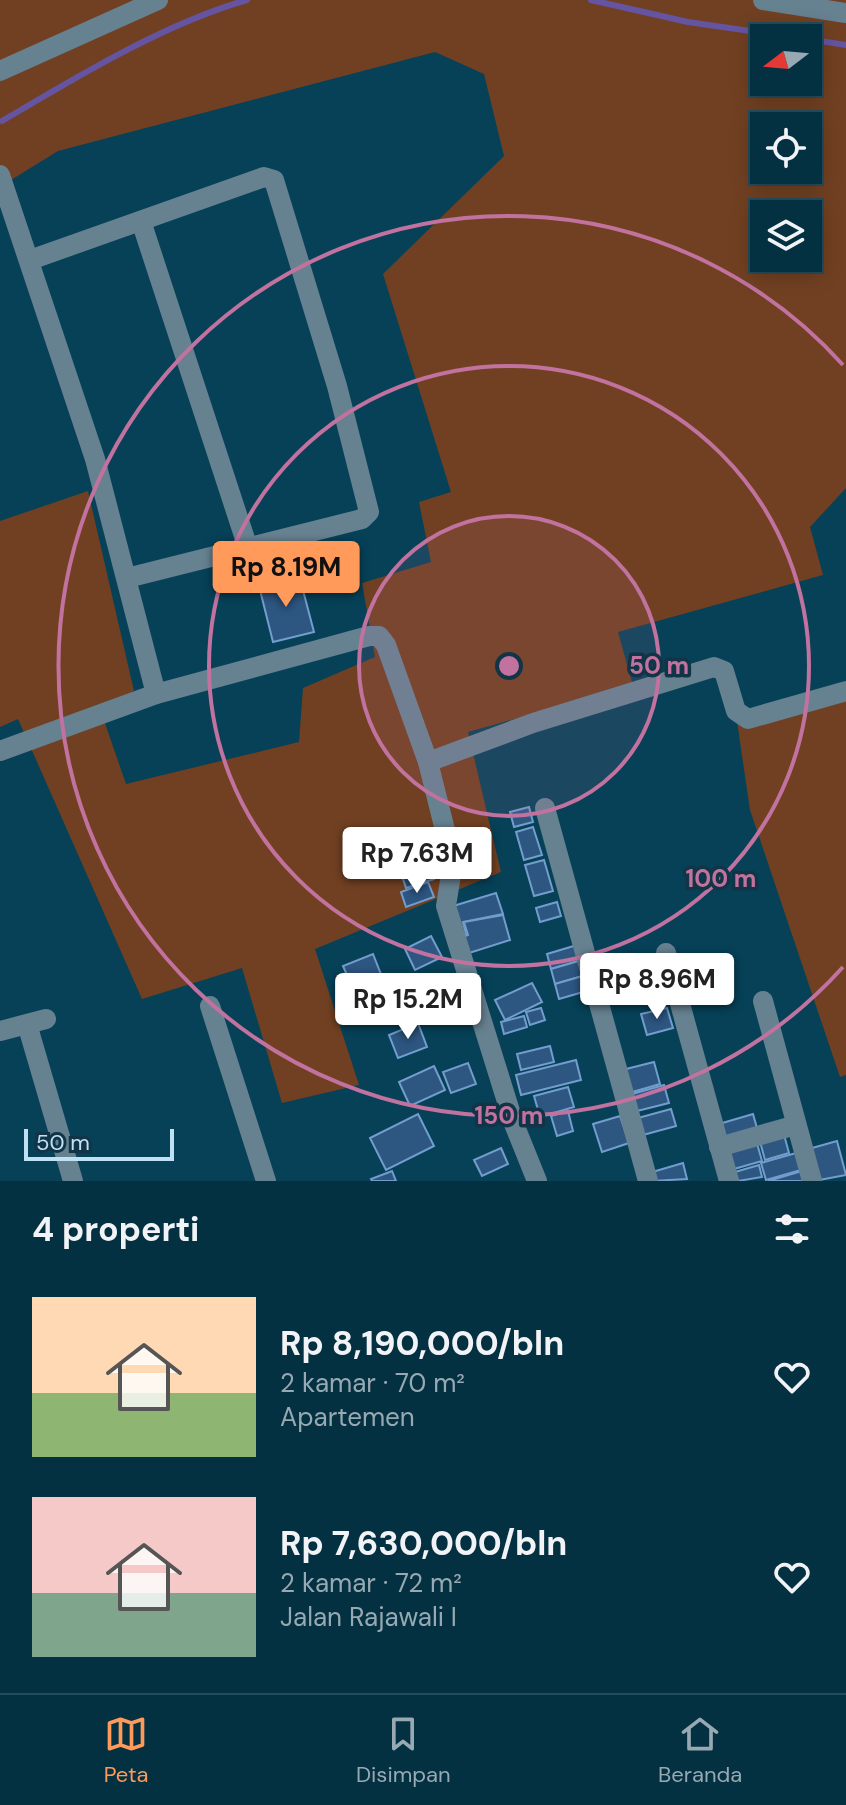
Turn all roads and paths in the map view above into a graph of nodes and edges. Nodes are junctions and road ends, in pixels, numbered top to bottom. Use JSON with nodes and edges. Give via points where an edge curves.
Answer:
{"nodes":[{"id":1,"x":158,"y":0,"type":"edge"},
{"id":2,"x":763,"y":0,"type":"edge"},
{"id":3,"x":846,"y":13,"type":"edge"},
{"id":4,"x":0,"y":71,"type":"edge"},
{"id":5,"x":0,"y":175,"type":"edge"},
{"id":6,"x":141,"y":221,"type":"junction"},
{"id":7,"x":30,"y":260,"type":"junction"},
{"id":8,"x":248,"y":548,"type":"junction"},
{"id":9,"x":127,"y":578,"type":"junction"},
{"id":10,"x":846,"y":691,"type":"edge"},
{"id":11,"x":156,"y":694,"type":"junction"},
{"id":12,"x":0,"y":751,"type":"edge"},
{"id":13,"x":428,"y":762,"type":"junction"},
{"id":14,"x":545,"y":808,"type":"dead end"},
{"id":15,"x":666,"y":953,"type":"dead end"},
{"id":16,"x":763,"y":1001,"type":"dead end"},
{"id":17,"x":210,"y":1006,"type":"dead end"},
{"id":18,"x":0,"y":1031,"type":"edge"},
{"id":19,"x":796,"y":1125,"type":"junction"},
{"id":20,"x":719,"y":1147,"type":"junction"},
{"id":21,"x":73,"y":1181,"type":"edge"},
{"id":22,"x":266,"y":1181,"type":"edge"},
{"id":23,"x":537,"y":1181,"type":"edge"},
{"id":24,"x":648,"y":1181,"type":"edge"},
{"id":25,"x":729,"y":1181,"type":"edge"},
{"id":26,"x":812,"y":1181,"type":"edge"}],
"edges":[{"from":1,"to":4,"type":"street"},
{"from":2,"to":3,"type":"street"},
{"from":5,"to":7,"type":"street"},
{"from":6,"to":7,"type":"street"},
{"from":6,"to":8,"type":"street"},
{"from":6,"to":8,"type":"street","via":[[264,177],[274,180],[369,512],[362,519]]},
{"from":7,"to":9,"type":"street","via":[[95,459]]},
{"from":8,"to":9,"type":"street"},
{"from":9,"to":11,"type":"street"},
{"from":10,"to":13,"type":"street","via":[[748,719],[736,711],[724,671],[714,667]]},
{"from":11,"to":12,"type":"street"},
{"from":11,"to":13,"type":"street","via":[[379,636]]},
{"from":13,"to":23,"type":"street","via":[[453,862],[446,906]]},
{"from":14,"to":24,"type":"street"},
{"from":15,"to":20,"type":"street"},
{"from":16,"to":19,"type":"street"},
{"from":17,"to":22,"type":"street"},
{"from":18,"to":21,"type":"street","via":[[36,1021]]},
{"from":19,"to":20,"type":"street"},
{"from":19,"to":26,"type":"street"},
{"from":20,"to":25,"type":"street"}]}
